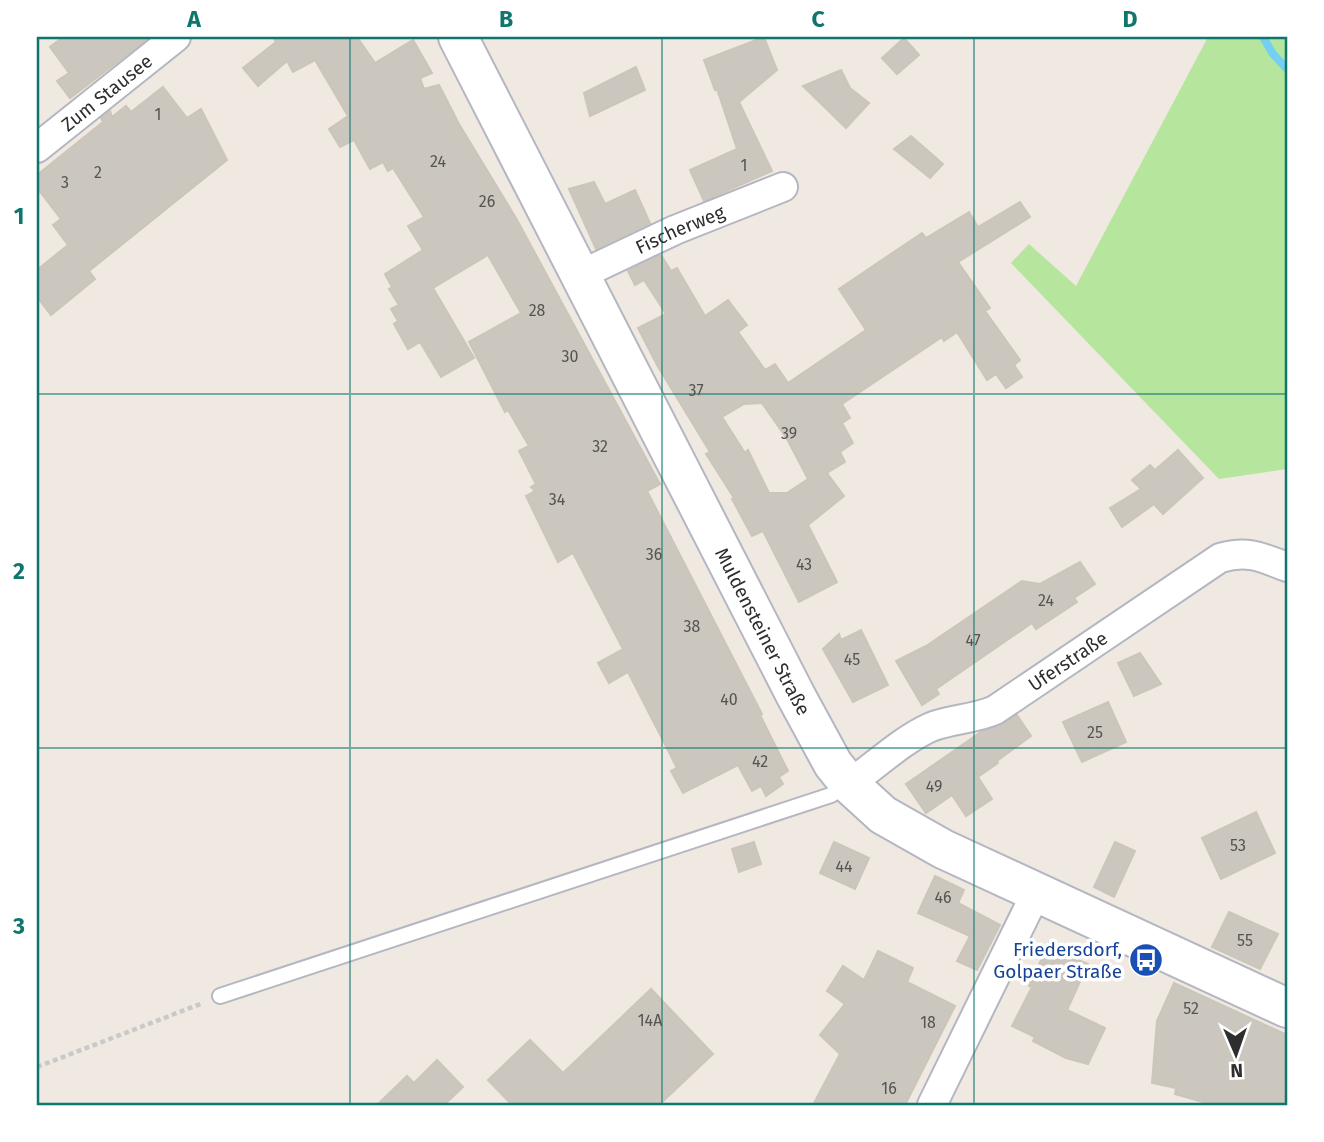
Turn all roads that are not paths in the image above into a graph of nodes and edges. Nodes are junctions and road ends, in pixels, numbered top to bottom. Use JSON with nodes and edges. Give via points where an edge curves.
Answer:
{"nodes":[{"id":1,"x":176,"y":37,"type":"edge"},
{"id":2,"x":458,"y":37,"type":"edge"},
{"id":3,"x":37,"y":148,"type":"edge"},
{"id":4,"x":783,"y":187,"type":"dead end"},
{"id":5,"x":580,"y":275,"type":"junction"},
{"id":6,"x":1287,"y":568,"type":"edge"},
{"id":7,"x":849,"y":784,"type":"junction"},
{"id":8,"x":1036,"y":893,"type":"junction"},
{"id":9,"x":220,"y":996,"type":"road end"},
{"id":10,"x":1287,"y":1008,"type":"edge"},
{"id":11,"x":932,"y":1105,"type":"edge"}],
"edges":[{"from":1,"to":3,"type":"street","name":"Zum Stausee"},
{"from":2,"to":5,"type":"main road","name":"Muldensteiner Straße"},
{"from":4,"to":5,"type":"street","name":"Fischerweg","via":[[675,230]]},
{"from":5,"to":7,"type":"main road","name":"Muldensteiner Straße","via":[[812,727]]},
{"from":6,"to":7,"type":"street","name":"Uferstraße","via":[[1252,553],[1220,558],[995,710],[932,727]]},
{"from":7,"to":8,"type":"main road","name":"Muldensteiner Straße","via":[[909,831]]},
{"from":7,"to":9,"type":"lane","via":[[831,795],[702,839]]},
{"from":8,"to":10,"type":"main road","name":"Muldensteiner Straße"},
{"from":8,"to":11,"type":"street"}]}
